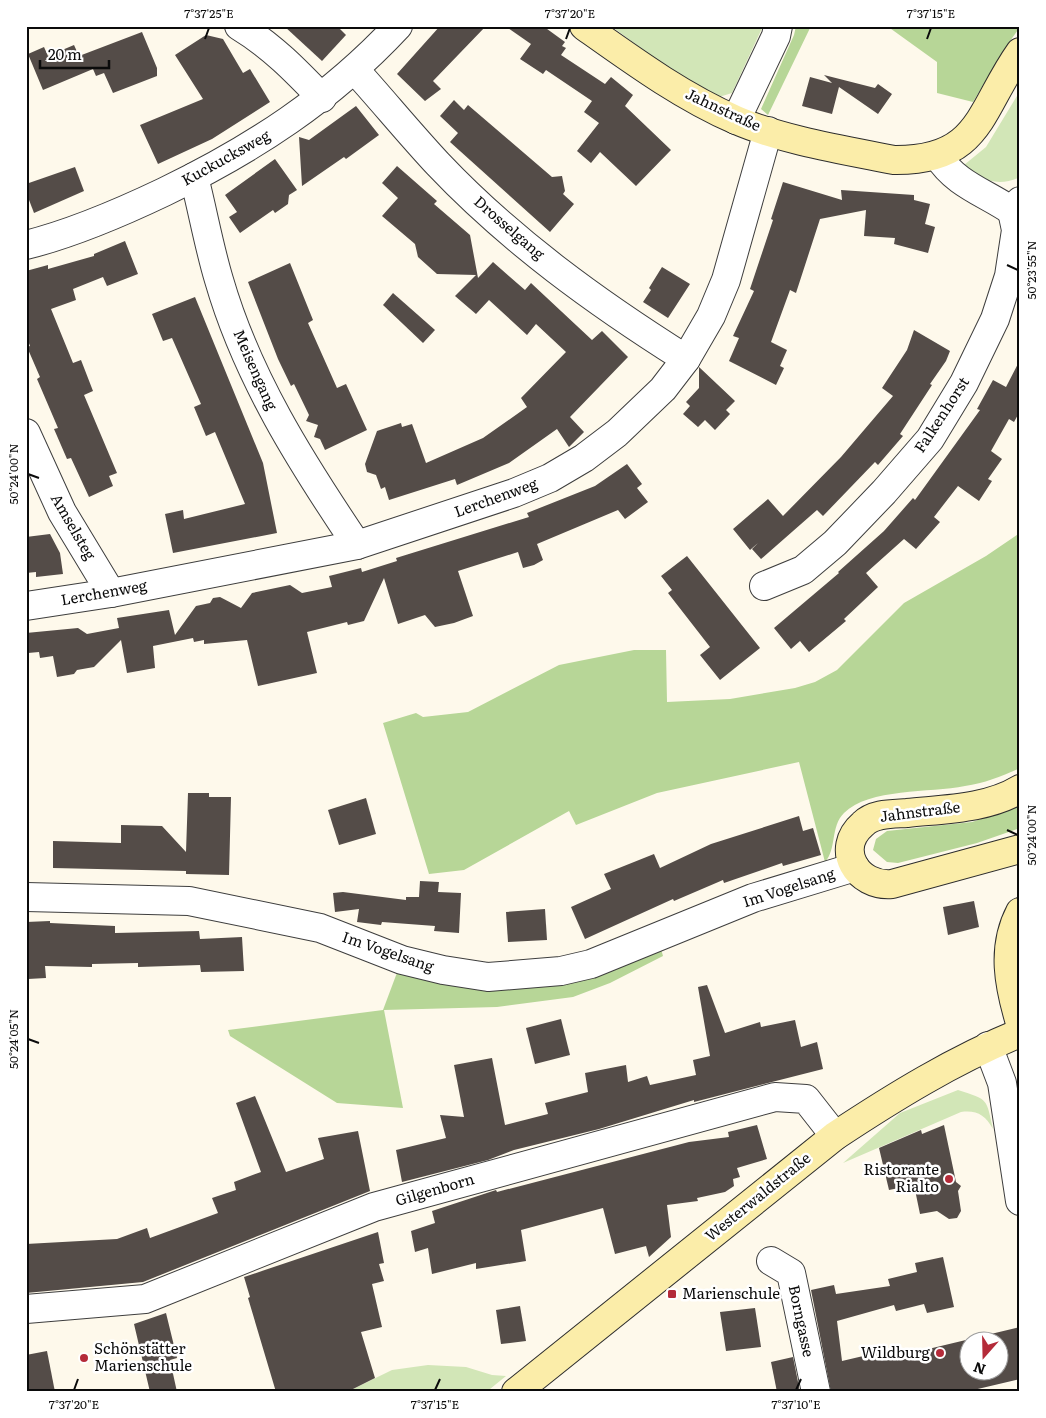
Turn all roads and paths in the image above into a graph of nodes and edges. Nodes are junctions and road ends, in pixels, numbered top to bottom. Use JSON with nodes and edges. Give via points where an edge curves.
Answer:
{"nodes":[{"id":1,"x":239,"y":26,"type":"edge"},
{"id":2,"x":398,"y":26,"type":"edge"},
{"id":3,"x":584,"y":26,"type":"edge"},
{"id":4,"x":778,"y":26,"type":"edge"},
{"id":5,"x":1020,"y":52,"type":"edge"},
{"id":6,"x":355,"y":70,"type":"junction"},
{"id":7,"x":322,"y":98,"type":"junction"},
{"id":8,"x":736,"y":120,"type":"junction"},
{"id":9,"x":768,"y":131,"type":"junction"},
{"id":10,"x":938,"y":156,"type":"junction"},
{"id":11,"x":194,"y":177,"type":"junction"},
{"id":12,"x":1016,"y":206,"type":"edge"},
{"id":13,"x":26,"y":245,"type":"edge"},
{"id":14,"x":686,"y":359,"type":"junction"},
{"id":15,"x":26,"y":432,"type":"edge"},
{"id":16,"x":357,"y":545,"type":"junction"},
{"id":17,"x":764,"y":586,"type":"dead end"},
{"id":18,"x":111,"y":593,"type":"junction"},
{"id":19,"x":26,"y":606,"type":"edge"},
{"id":20,"x":1020,"y":790,"type":"edge"},
{"id":21,"x":1020,"y":849,"type":"edge"},
{"id":22,"x":855,"y":868,"type":"junction"},
{"id":23,"x":26,"y":898,"type":"edge"},
{"id":24,"x":1020,"y":912,"type":"edge"},
{"id":25,"x":1020,"y":1023,"type":"edge"},
{"id":26,"x":1020,"y":1033,"type":"edge"},
{"id":27,"x":988,"y":1046,"type":"junction"},
{"id":28,"x":835,"y":1136,"type":"junction"},
{"id":29,"x":1020,"y":1202,"type":"edge"},
{"id":30,"x":771,"y":1261,"type":"dead end"},
{"id":31,"x":26,"y":1309,"type":"edge"},
{"id":32,"x":516,"y":1392,"type":"edge"},
{"id":33,"x":816,"y":1392,"type":"edge"}],
"edges":[{"from":1,"to":7,"type":"street","via":[[289,63]]},
{"from":2,"to":6,"type":"street","name":"Kuckucksweg"},
{"from":3,"to":8,"type":"street","name":"Jahnstraße","via":[[647,71]]},
{"from":4,"to":8,"type":"street"},
{"from":5,"to":10,"type":"street","name":"Jahnstraße","via":[[972,133],[958,146]]},
{"from":6,"to":7,"type":"street","name":"Kuckucksweg"},
{"from":6,"to":14,"type":"street","name":"Drosselgang","via":[[439,165],[511,232],[582,290]]},
{"from":7,"to":11,"type":"street","name":"Kuckucksweg","via":[[290,122]]},
{"from":8,"to":9,"type":"street","name":"Jahnstraße"},
{"from":9,"to":10,"type":"street","name":"Jahnstraße","via":[[894,160]]},
{"from":9,"to":14,"type":"street","name":"Lerchenweg","via":[[726,280],[712,316]]},
{"from":10,"to":12,"type":"street","via":[[946,170],[958,180]]},
{"from":11,"to":13,"type":"street","name":"Kuckucksweg","via":[[124,211]]},
{"from":11,"to":16,"type":"street","name":"Meisengang","via":[[219,281],[254,372],[296,452]]},
{"from":12,"to":17,"type":"street","name":"Falkenhorst","via":[[1009,276],[995,319],[964,383],[930,439],[835,543],[803,570]]},
{"from":14,"to":16,"type":"street","name":"Lerchenweg","via":[[663,389],[617,433],[550,478]]},
{"from":15,"to":18,"type":"street","name":"Amselsteg","via":[[62,512]]},
{"from":16,"to":18,"type":"street","name":"Lerchenweg"},
{"from":18,"to":19,"type":"street","name":"Lerchenweg"},
{"from":20,"to":22,"type":"street","name":"Jahnstraße","via":[[982,804],[872,818],[857,830],[852,839],[850,849]]},
{"from":21,"to":22,"type":"street","via":[[892,884],[882,885],[867,880]]},
{"from":22,"to":23,"type":"street","name":"Im Vogelsang","via":[[753,898],[591,964],[561,971],[488,977],[402,960],[320,928],[189,901]]},
{"from":24,"to":25,"type":"street","via":[[1012,926],[1008,972]]},
{"from":26,"to":27,"type":"street","name":"Westerwaldstraße"},
{"from":27,"to":28,"type":"street","name":"Westerwaldstraße","via":[[887,1101]]},
{"from":27,"to":29,"type":"street","via":[[1002,1083]]},
{"from":28,"to":31,"type":"street","name":"Gilgenborn","via":[[806,1099],[775,1097],[374,1207],[145,1299]]},
{"from":28,"to":32,"type":"street","name":"Westerwaldstraße"},
{"from":30,"to":33,"type":"street","name":"Borngasse","via":[[791,1273]]}]}
